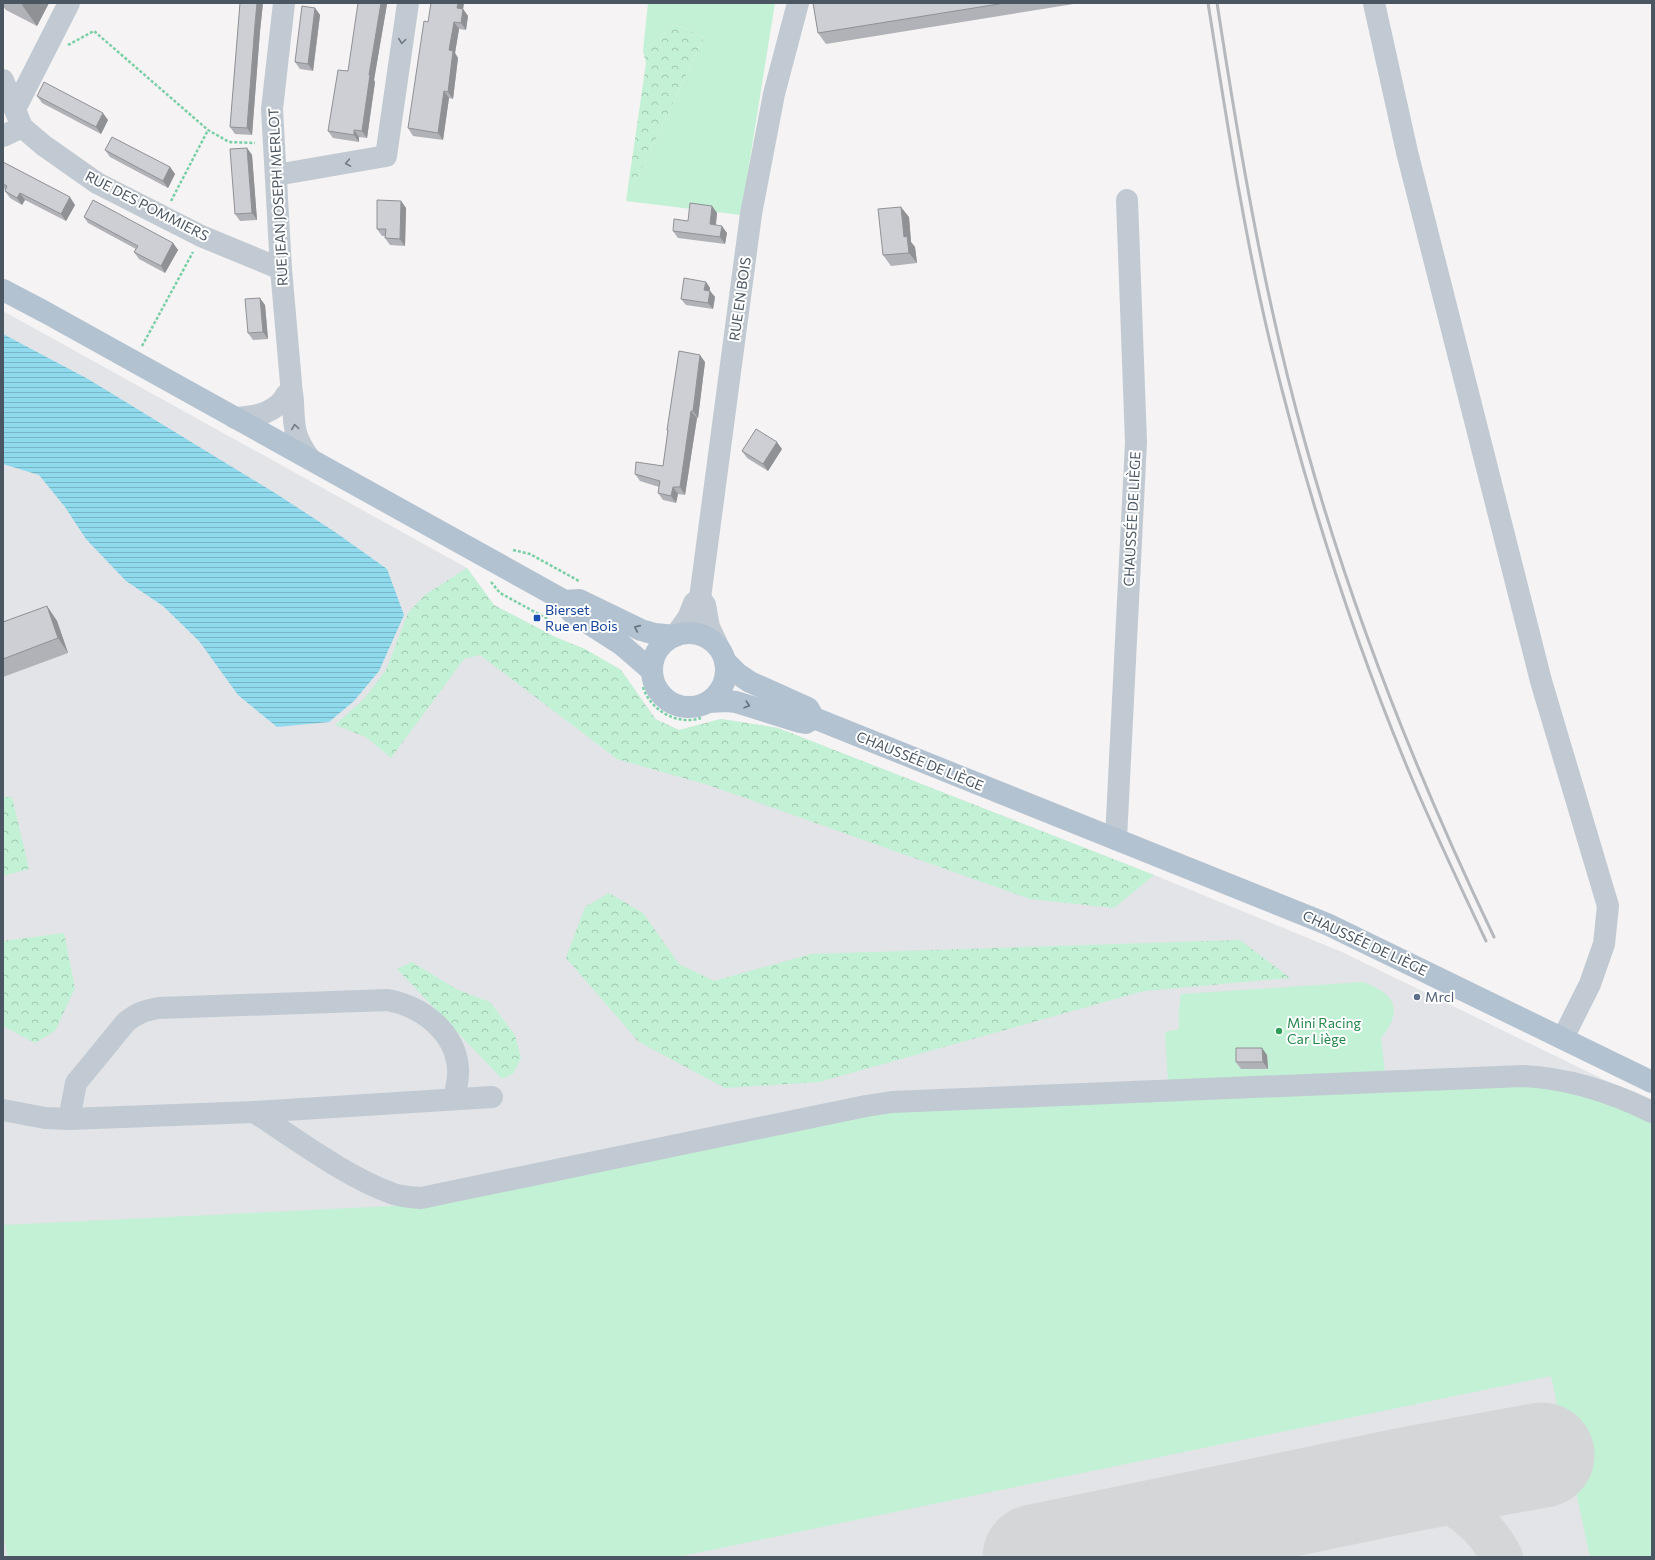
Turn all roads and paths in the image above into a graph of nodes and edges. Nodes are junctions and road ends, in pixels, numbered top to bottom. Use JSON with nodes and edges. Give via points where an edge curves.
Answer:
{"nodes":[{"id":1,"x":69,"y":3,"type":"edge"},
{"id":2,"x":284,"y":3,"type":"edge"},
{"id":3,"x":408,"y":3,"type":"edge"},
{"id":4,"x":798,"y":3,"type":"edge"},
{"id":5,"x":1374,"y":3,"type":"edge"},
{"id":6,"x":66,"y":46,"type":"dead end"},
{"id":7,"x":3,"y":80,"type":"edge"},
{"id":8,"x":19,"y":118,"type":"junction"},
{"id":9,"x":208,"y":130,"type":"junction"},
{"id":10,"x":3,"y":136,"type":"edge"},
{"id":11,"x":274,"y":143,"type":"junction"},
{"id":12,"x":276,"y":175,"type":"junction"},
{"id":13,"x":1127,"y":200,"type":"dead end"},
{"id":14,"x":163,"y":215,"type":"junction"},
{"id":15,"x":201,"y":236,"type":"junction"},
{"id":16,"x":281,"y":269,"type":"junction"},
{"id":17,"x":3,"y":290,"type":"edge"},
{"id":18,"x":134,"y":362,"type":"junction"},
{"id":19,"x":290,"y":392,"type":"junction"},
{"id":20,"x":235,"y":418,"type":"junction"},
{"id":21,"x":310,"y":459,"type":"junction"},
{"id":22,"x":507,"y":549,"type":"dead end"},
{"id":23,"x":580,"y":582,"type":"dead end"},
{"id":24,"x":700,"y":598,"type":"junction"},
{"id":25,"x":565,"y":601,"type":"junction"},
{"id":26,"x":675,"y":636,"type":"junction"},
{"id":27,"x":722,"y":653,"type":"junction"},
{"id":28,"x":652,"y":671,"type":"junction"},
{"id":29,"x":708,"y":702,"type":"junction"},
{"id":30,"x":814,"y":718,"type":"junction"},
{"id":31,"x":1116,"y":839,"type":"junction"},
{"id":32,"x":1563,"y":1038,"type":"junction"},
{"id":33,"x":1652,"y":1082,"type":"edge"},
{"id":34,"x":492,"y":1098,"type":"dead end"},
{"id":35,"x":454,"y":1099,"type":"junction"},
{"id":36,"x":3,"y":1110,"type":"edge"},
{"id":37,"x":254,"y":1112,"type":"junction"},
{"id":38,"x":1652,"y":1112,"type":"edge"},
{"id":39,"x":69,"y":1119,"type":"junction"}],
"edges":[{"from":1,"to":8,"type":"street"},
{"from":2,"to":11,"type":"street","name":"RUE JEAN JOSEPH MERLOT","via":[[272,109]]},
{"from":3,"to":12,"type":"street","one_way":true,"via":[[386,156]]},
{"from":4,"to":24,"type":"street","name":"RUE EN BOIS","via":[[774,94],[751,214]]},
{"from":5,"to":32,"type":"street","via":[[1407,152],[1541,681],[1608,906],[1604,944],[1590,984]]},
{"from":6,"to":9,"type":"path","via":[[94,31]]},
{"from":7,"to":8,"type":"street","name":"RUE DES POMMIERS"},
{"from":8,"to":10,"type":"street"},
{"from":8,"to":14,"type":"street","name":"RUE DES POMMIERS","via":[[43,145],[97,183]]},
{"from":9,"to":11,"type":"path","via":[[229,142]]},
{"from":9,"to":14,"type":"path"},
{"from":11,"to":12,"type":"street","name":"RUE JEAN JOSEPH MERLOT"},
{"from":12,"to":16,"type":"street","name":"RUE JEAN JOSEPH MERLOT"},
{"from":13,"to":31,"type":"street","name":"CHAUSSÉE DE LIÈGE","via":[[1136,442]]},
{"from":14,"to":15,"type":"street","name":"RUE DES POMMIERS"},
{"from":15,"to":16,"type":"street","name":"RUE DES POMMIERS"},
{"from":15,"to":18,"type":"path"},
{"from":16,"to":19,"type":"street","name":"RUE JEAN JOSEPH MERLOT"},
{"from":17,"to":18,"type":"main road"},
{"from":18,"to":20,"type":"main road"},
{"from":19,"to":20,"type":"street","via":[[281,403],[268,412]]},
{"from":21,"to":19,"type":"street","name":"RUE JEAN JOSEPH MERLOT","one_way":true,"via":[[297,439],[294,429],[293,395]]},
{"from":20,"to":21,"type":"main road"},
{"from":21,"to":25,"type":"main road"},
{"from":22,"to":23,"type":"path","via":[[530,554]]},
{"from":24,"to":26,"type":"street","name":"RUE EN BOIS","via":[[694,603],[688,618]]},
{"from":24,"to":27,"type":"street","name":"RUE EN BOIS","via":[[705,605],[709,627]]},
{"from":26,"to":25,"type":"main road","one_way":true,"via":[[641,630],[579,600]]},
{"from":25,"to":28,"type":"main road","via":[[571,612],[630,651]]},
{"from":26,"to":27,"type":"main road","via":[[696,633],[708,638]]},
{"from":26,"to":28,"type":"main road","via":[[658,650],[653,660]]},
{"from":27,"to":29,"type":"main road","via":[[727,670],[725,683],[718,694]]},
{"from":27,"to":30,"type":"main road","name":"CHAUSSÉE DE LIÈGE","via":[[738,674],[808,708]]},
{"from":28,"to":29,"type":"main road","via":[[654,684],[661,695],[671,703],[696,707]]},
{"from":29,"to":30,"type":"main road","name":"CHAUSSÉE DE LIÈGE","one_way":true,"via":[[736,702],[800,722]]},
{"from":30,"to":31,"type":"main road","name":"CHAUSSÉE DE LIÈGE"},
{"from":31,"to":32,"type":"main road","name":"CHAUSSÉE DE LIÈGE","via":[[1327,924]]},
{"from":32,"to":33,"type":"main road","name":"CHAUSSÉE DE LIÈGE"},
{"from":34,"to":35,"type":"street"},
{"from":35,"to":37,"type":"street"},
{"from":35,"to":39,"type":"street","via":[[458,1070],[454,1049],[430,1019],[410,1006],[398,1002],[388,1000],[160,1008],[136,1014],[126,1022],[76,1083]]},
{"from":36,"to":39,"type":"street","via":[[45,1118]]},
{"from":37,"to":38,"type":"street","via":[[372,1185],[392,1193],[421,1198],[892,1102],[1522,1076],[1573,1082],[1613,1095]]},
{"from":37,"to":39,"type":"street"}]}
